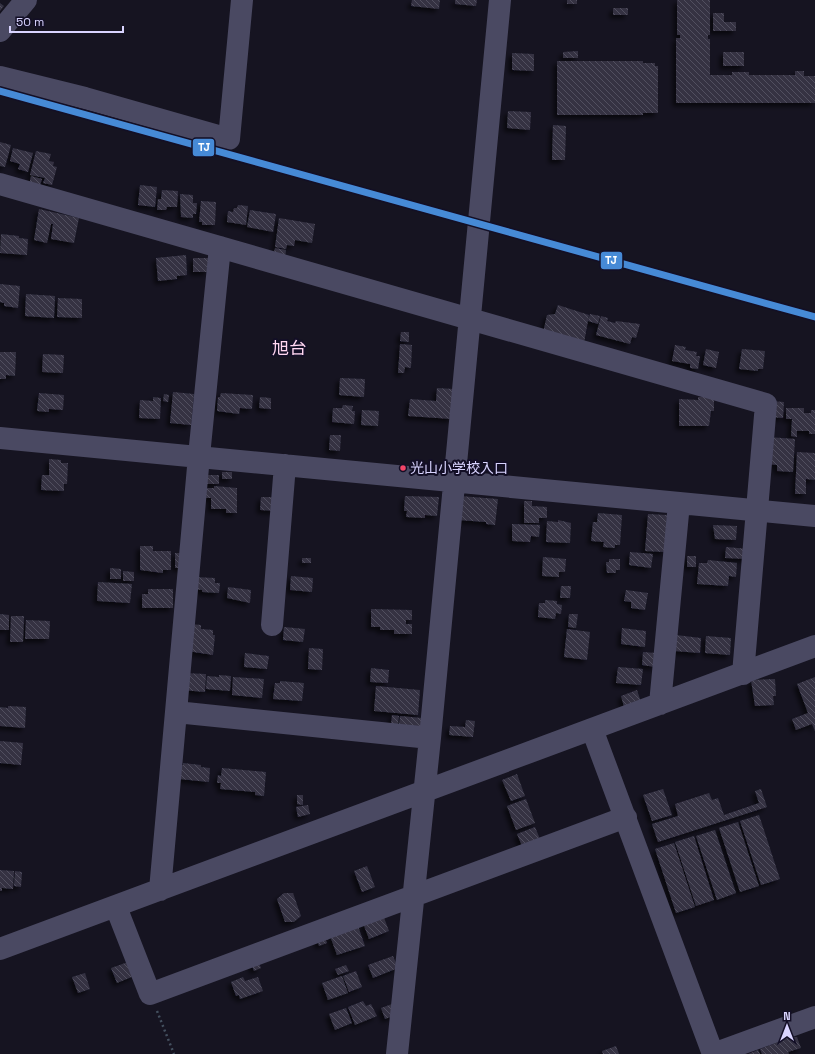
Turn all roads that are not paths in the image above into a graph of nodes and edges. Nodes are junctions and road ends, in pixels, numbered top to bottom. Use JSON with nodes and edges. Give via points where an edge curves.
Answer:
{"nodes":[{"id":1,"x":26,"y":0,"type":"edge"},
{"id":2,"x":242,"y":0,"type":"edge"},
{"id":3,"x":500,"y":0,"type":"edge"},
{"id":4,"x":0,"y":31,"type":"edge"},
{"id":5,"x":0,"y":77,"type":"edge"},
{"id":6,"x":0,"y":184,"type":"edge"},
{"id":7,"x":220,"y":247,"type":"junction"},
{"id":8,"x":470,"y":318,"type":"junction"},
{"id":9,"x":0,"y":438,"type":"edge"},
{"id":10,"x":199,"y":456,"type":"junction"},
{"id":11,"x":285,"y":465,"type":"junction"},
{"id":12,"x":455,"y":482,"type":"junction"},
{"id":13,"x":679,"y":503,"type":"junction"},
{"id":14,"x":756,"y":510,"type":"junction"},
{"id":15,"x":815,"y":516,"type":"edge"},
{"id":16,"x":272,"y":625,"type":"dead end"},
{"id":17,"x":815,"y":646,"type":"edge"},
{"id":18,"x":743,"y":674,"type":"junction"},
{"id":19,"x":660,"y":704,"type":"junction"},
{"id":20,"x":176,"y":712,"type":"junction"},
{"id":21,"x":592,"y":729,"type":"junction"},
{"id":22,"x":430,"y":738,"type":"junction"},
{"id":23,"x":423,"y":791,"type":"junction"},
{"id":24,"x":626,"y":816,"type":"junction"},
{"id":25,"x":160,"y":890,"type":"junction"},
{"id":26,"x":414,"y":896,"type":"junction"},
{"id":27,"x":116,"y":907,"type":"junction"},
{"id":28,"x":0,"y":949,"type":"edge"},
{"id":29,"x":815,"y":1017,"type":"edge"},
{"id":30,"x":397,"y":1054,"type":"edge"}],
"edges":[{"from":1,"to":4,"type":"street"},
{"from":2,"to":5,"type":"street","via":[[229,139]]},
{"from":3,"to":8,"type":"street"},
{"from":6,"to":7,"type":"street"},
{"from":7,"to":8,"type":"street"},
{"from":7,"to":10,"type":"street"},
{"from":8,"to":12,"type":"street"},
{"from":8,"to":14,"type":"street","via":[[766,404]]},
{"from":9,"to":10,"type":"street"},
{"from":10,"to":11,"type":"street"},
{"from":10,"to":20,"type":"street"},
{"from":11,"to":12,"type":"street"},
{"from":11,"to":16,"type":"street"},
{"from":12,"to":13,"type":"street"},
{"from":12,"to":22,"type":"street"},
{"from":13,"to":14,"type":"street"},
{"from":13,"to":19,"type":"street"},
{"from":14,"to":15,"type":"street"},
{"from":14,"to":18,"type":"street"},
{"from":17,"to":18,"type":"street"},
{"from":18,"to":19,"type":"street"},
{"from":19,"to":21,"type":"street"},
{"from":20,"to":22,"type":"street"},
{"from":20,"to":25,"type":"street"},
{"from":21,"to":23,"type":"street"},
{"from":21,"to":24,"type":"street"},
{"from":22,"to":23,"type":"street"},
{"from":23,"to":25,"type":"street"},
{"from":23,"to":26,"type":"street"},
{"from":24,"to":26,"type":"street"},
{"from":24,"to":29,"type":"street","via":[[713,1054]]},
{"from":25,"to":27,"type":"street"},
{"from":26,"to":27,"type":"street","via":[[150,994]]},
{"from":26,"to":30,"type":"street"},
{"from":27,"to":28,"type":"street"}]}
